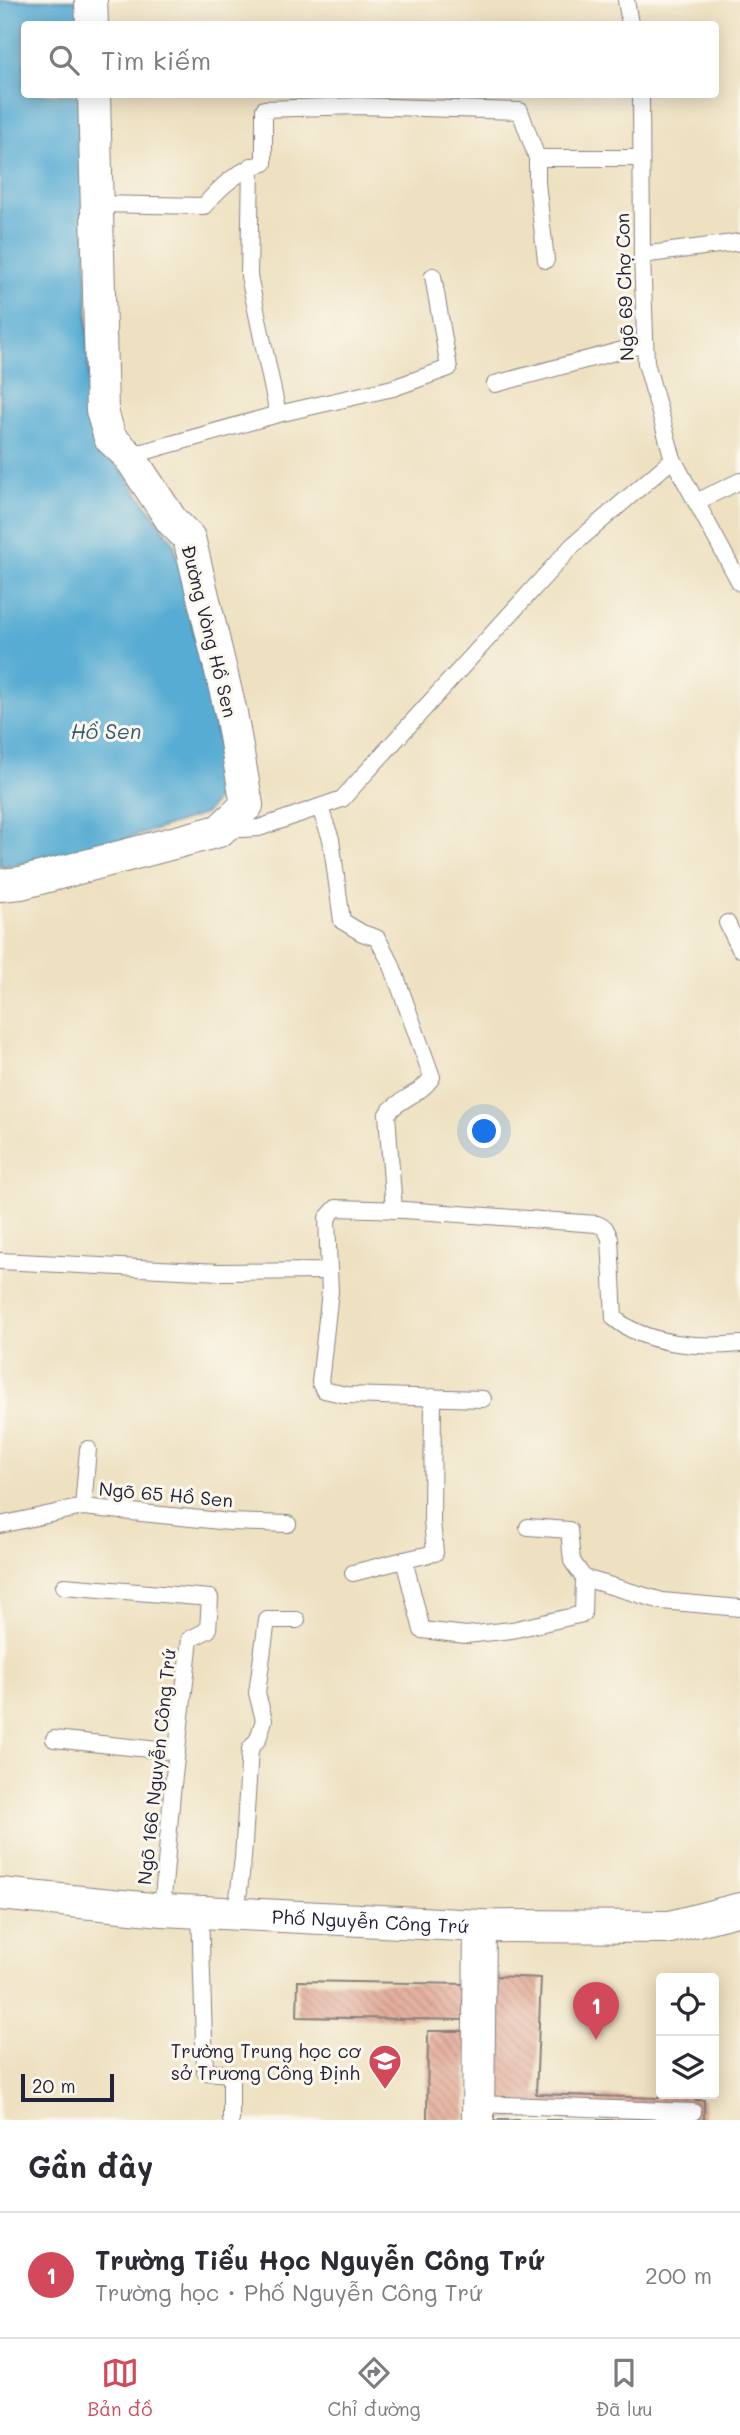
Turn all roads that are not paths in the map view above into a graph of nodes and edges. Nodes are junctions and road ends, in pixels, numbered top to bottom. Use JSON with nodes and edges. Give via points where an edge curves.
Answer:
{"nodes":[{"id":1,"x":91,"y":0,"type":"edge"},
{"id":2,"x":626,"y":0,"type":"edge"},
{"id":3,"x":92,"y":21,"type":"edge"},
{"id":4,"x":630,"y":21,"type":"edge"},
{"id":5,"x":94,"y":98,"type":"edge"},
{"id":6,"x":641,"y":98,"type":"edge"},
{"id":7,"x":537,"y":158,"type":"junction"},
{"id":8,"x":641,"y":158,"type":"junction"},
{"id":9,"x":251,"y":166,"type":"junction"},
{"id":10,"x":96,"y":204,"type":"junction"},
{"id":11,"x":740,"y":242,"type":"edge"},
{"id":12,"x":642,"y":255,"type":"junction"},
{"id":13,"x":546,"y":260,"type":"dead end"},
{"id":14,"x":433,"y":276,"type":"dead end"},
{"id":15,"x":645,"y":344,"type":"junction"},
{"id":16,"x":495,"y":384,"type":"dead end"},
{"id":17,"x":278,"y":414,"type":"junction"},
{"id":18,"x":129,"y":456,"type":"junction"},
{"id":19,"x":673,"y":459,"type":"junction"},
{"id":20,"x":740,"y":481,"type":"edge"},
{"id":21,"x":696,"y":502,"type":"junction"},
{"id":22,"x":740,"y":583,"type":"edge"},
{"id":23,"x":320,"y":808,"type":"junction"},
{"id":24,"x":219,"y":831,"type":"junction"},
{"id":25,"x":0,"y":885,"type":"edge"},
{"id":26,"x":727,"y":923,"type":"dead end"},
{"id":27,"x":740,"y":949,"type":"edge"},
{"id":28,"x":394,"y":1210,"type":"junction"},
{"id":29,"x":0,"y":1261,"type":"edge"},
{"id":30,"x":329,"y":1271,"type":"junction"},
{"id":31,"x":740,"y":1345,"type":"edge"},
{"id":32,"x":433,"y":1397,"type":"junction"},
{"id":33,"x":483,"y":1399,"type":"dead end"},
{"id":34,"x":88,"y":1449,"type":"dead end"},
{"id":35,"x":83,"y":1507,"type":"junction"},
{"id":36,"x":288,"y":1524,"type":"dead end"},
{"id":37,"x":0,"y":1525,"type":"edge"},
{"id":38,"x":528,"y":1527,"type":"dead end"},
{"id":39,"x":404,"y":1560,"type":"junction"},
{"id":40,"x":354,"y":1573,"type":"dead end"},
{"id":41,"x":584,"y":1577,"type":"junction"},
{"id":42,"x":64,"y":1586,"type":"dead end"},
{"id":43,"x":740,"y":1608,"type":"edge"},
{"id":44,"x":297,"y":1620,"type":"dead end"},
{"id":45,"x":54,"y":1739,"type":"dead end"},
{"id":46,"x":177,"y":1752,"type":"junction"},
{"id":47,"x":0,"y":1894,"type":"edge"},
{"id":48,"x":740,"y":1909,"type":"edge"},
{"id":49,"x":162,"y":1910,"type":"junction"},
{"id":50,"x":200,"y":1911,"type":"junction"},
{"id":51,"x":236,"y":1914,"type":"junction"},
{"id":52,"x":480,"y":1926,"type":"junction"},
{"id":53,"x":478,"y":2112,"type":"edge"},
{"id":54,"x":694,"y":2112,"type":"dead end"},
{"id":55,"x":231,"y":2120,"type":"edge"}],
"edges":[{"from":1,"to":3,"type":"street"},
{"from":2,"to":4,"type":"lane"},
{"from":5,"to":10,"type":"street","name":"Đường Vòng Hồ Sen"},
{"from":6,"to":8,"type":"lane","name":"Ngõ 69 Chợ Con"},
{"from":7,"to":8,"type":"lane"},
{"from":7,"to":9,"type":"lane","via":[[520,111],[345,106],[264,109],[264,163]]},
{"from":7,"to":13,"type":"lane"},
{"from":8,"to":12,"type":"lane","name":"Ngõ 69 Chợ Con"},
{"from":9,"to":10,"type":"lane","via":[[220,187],[204,206]]},
{"from":9,"to":17,"type":"lane","via":[[249,276]]},
{"from":10,"to":18,"type":"street","name":"Đường Vòng Hồ Sen","via":[[103,411],[110,438]]},
{"from":11,"to":12,"type":"lane"},
{"from":12,"to":15,"type":"lane","name":"Ngõ 69 Chợ Con"},
{"from":14,"to":17,"type":"lane","via":[[449,368],[393,388]]},
{"from":15,"to":16,"type":"lane"},
{"from":15,"to":19,"type":"lane","name":"Ngõ 69 Chợ Con","via":[[646,363]]},
{"from":17,"to":18,"type":"lane"},
{"from":18,"to":24,"type":"street","name":"Đường Vòng Hồ Sen","via":[[172,521],[189,538],[231,713],[247,805]]},
{"from":19,"to":21,"type":"lane","name":"Ngõ 69 Chợ Con"},
{"from":19,"to":23,"type":"lane","via":[[573,545],[342,799]]},
{"from":20,"to":21,"type":"lane"},
{"from":21,"to":22,"type":"lane","name":"Ngõ 69 Chợ Con"},
{"from":23,"to":24,"type":"lane","via":[[259,828]]},
{"from":23,"to":28,"type":"lane","via":[[331,839],[342,921],[377,938],[391,963],[432,1077],[426,1087],[387,1114]]},
{"from":24,"to":25,"type":"street","name":"Đường Vòng Hồ Sen"},
{"from":26,"to":27,"type":"lane"},
{"from":28,"to":30,"type":"lane","via":[[336,1208],[327,1218]]},
{"from":28,"to":31,"type":"lane","via":[[597,1224],[610,1238],[614,1318],[619,1323],[668,1341]]},
{"from":29,"to":30,"type":"lane","via":[[220,1272]]},
{"from":30,"to":32,"type":"lane","via":[[320,1383],[324,1390],[346,1395]]},
{"from":32,"to":33,"type":"lane"},
{"from":32,"to":39,"type":"lane","via":[[435,1553]]},
{"from":34,"to":35,"type":"lane"},
{"from":35,"to":36,"type":"lane","name":"Ngõ 65 Hồ Sen"},
{"from":35,"to":37,"type":"lane","name":"Ngõ 65 Hồ Sen"},
{"from":38,"to":41,"type":"lane","via":[[569,1530],[572,1561]]},
{"from":39,"to":40,"type":"lane"},
{"from":39,"to":41,"type":"lane","via":[[422,1630],[466,1635],[583,1614]]},
{"from":41,"to":43,"type":"lane","via":[[662,1601]]},
{"from":42,"to":46,"type":"lane","name":"Ngõ 166 Nguyễn Công Trứ","via":[[210,1598],[208,1630],[190,1639]]},
{"from":44,"to":51,"type":"lane","via":[[267,1620],[257,1693],[264,1720],[250,1749]]},
{"from":45,"to":46,"type":"lane"},
{"from":46,"to":49,"type":"lane","name":"Ngõ 166 Nguyễn Công Trứ"},
{"from":47,"to":49,"type":"street","name":"Phố Nguyễn Công Trứ"},
{"from":48,"to":52,"type":"street","name":"Phố Nguyễn Công Trứ","via":[[670,1927]]},
{"from":49,"to":50,"type":"street","name":"Phố Nguyễn Công Trứ"},
{"from":50,"to":51,"type":"street","name":"Phố Nguyễn Công Trứ"},
{"from":50,"to":55,"type":"lane","via":[[205,2071],[231,2074]]},
{"from":51,"to":52,"type":"street","name":"Phố Nguyễn Công Trứ"},
{"from":52,"to":53,"type":"street"},
{"from":53,"to":54,"type":"lane"}]}
